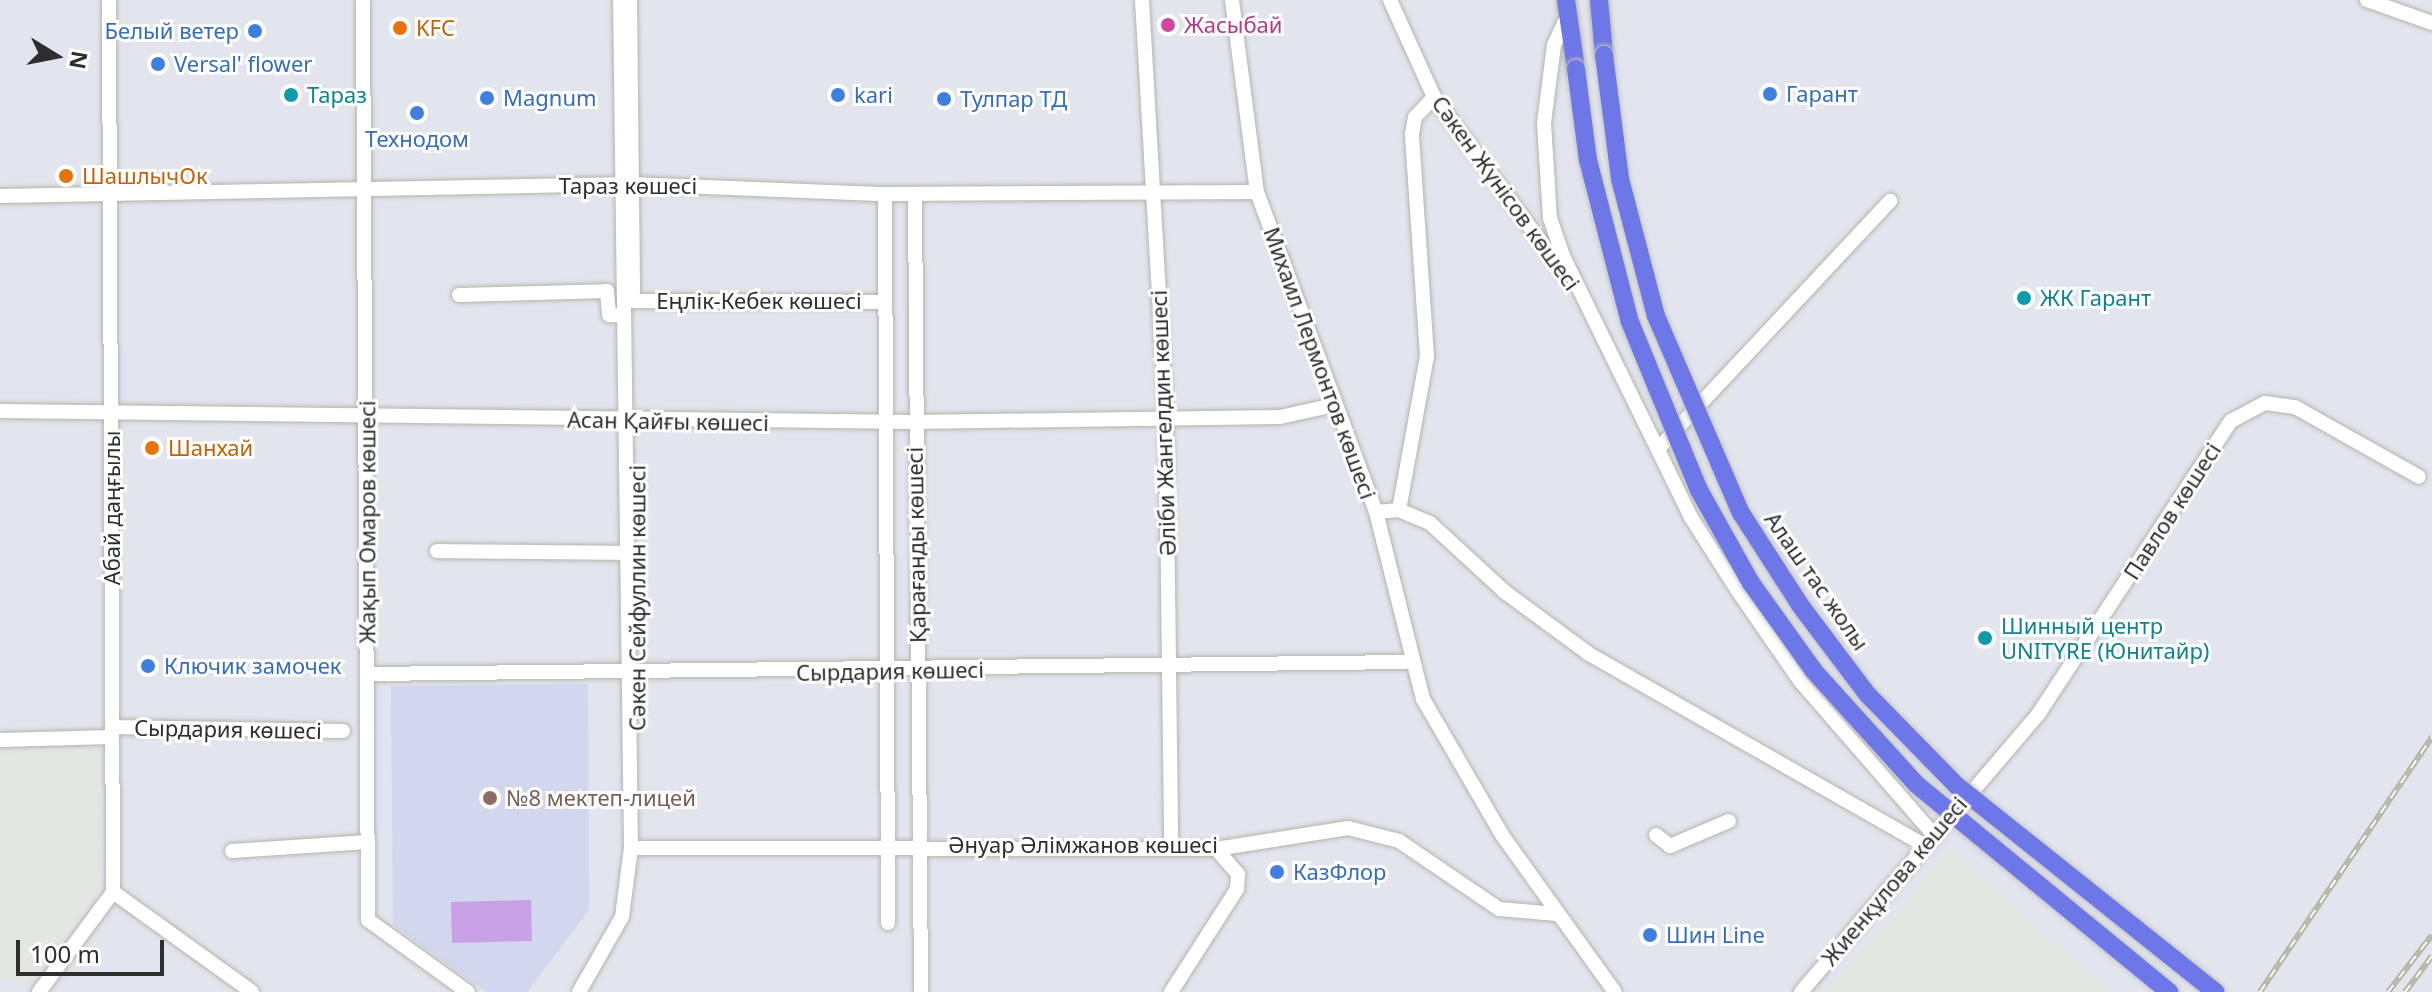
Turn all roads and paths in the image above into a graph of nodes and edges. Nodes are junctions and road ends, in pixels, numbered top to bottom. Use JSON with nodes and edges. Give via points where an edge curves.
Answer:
{"nodes":[{"id":1,"x":109,"y":0,"type":"edge"},
{"id":2,"x":363,"y":0,"type":"edge"},
{"id":3,"x":620,"y":0,"type":"edge"},
{"id":4,"x":630,"y":0,"type":"edge"},
{"id":5,"x":1142,"y":0,"type":"edge"},
{"id":6,"x":1232,"y":0,"type":"edge"},
{"id":7,"x":1390,"y":0,"type":"edge"},
{"id":8,"x":1549,"y":0,"type":"edge"},
{"id":9,"x":1599,"y":0,"type":"edge"},
{"id":10,"x":2367,"y":0,"type":"edge"},
{"id":11,"x":1566,"y":8,"type":"edge"},
{"id":12,"x":2432,"y":23,"type":"edge"},
{"id":13,"x":1434,"y":97,"type":"junction"},
{"id":14,"x":626,"y":184,"type":"junction"},
{"id":15,"x":111,"y":189,"type":"junction"},
{"id":16,"x":366,"y":191,"type":"junction"},
{"id":17,"x":1155,"y":192,"type":"junction"},
{"id":18,"x":1257,"y":192,"type":"junction"},
{"id":19,"x":885,"y":194,"type":"junction"},
{"id":20,"x":915,"y":194,"type":"junction"},
{"id":21,"x":0,"y":196,"type":"edge"},
{"id":22,"x":1890,"y":201,"type":"dead end"},
{"id":23,"x":459,"y":295,"type":"dead end"},
{"id":24,"x":1582,"y":298,"type":"junction"},
{"id":25,"x":633,"y":301,"type":"junction"},
{"id":26,"x":884,"y":302,"type":"junction"},
{"id":27,"x":624,"y":316,"type":"junction"},
{"id":28,"x":1334,"y":405,"type":"junction"},
{"id":29,"x":111,"y":410,"type":"junction"},
{"id":30,"x":0,"y":411,"type":"edge"},
{"id":31,"x":367,"y":413,"type":"junction"},
{"id":32,"x":1166,"y":419,"type":"junction"},
{"id":33,"x":631,"y":422,"type":"junction"},
{"id":34,"x":883,"y":422,"type":"junction"},
{"id":35,"x":914,"y":422,"type":"junction"},
{"id":36,"x":1658,"y":449,"type":"junction"},
{"id":37,"x":2419,"y":477,"type":"dead end"},
{"id":38,"x":1399,"y":510,"type":"junction"},
{"id":39,"x":1376,"y":512,"type":"junction"},
{"id":40,"x":437,"y":551,"type":"dead end"},
{"id":41,"x":629,"y":553,"type":"junction"},
{"id":42,"x":1413,"y":662,"type":"junction"},
{"id":43,"x":1168,"y":667,"type":"junction"},
{"id":44,"x":883,"y":672,"type":"junction"},
{"id":45,"x":917,"y":672,"type":"junction"},
{"id":46,"x":367,"y":674,"type":"junction"},
{"id":47,"x":634,"y":674,"type":"junction"},
{"id":48,"x":343,"y":731,"type":"dead end"},
{"id":49,"x":112,"y":732,"type":"junction"},
{"id":50,"x":0,"y":740,"type":"edge"},
{"id":51,"x":1988,"y":771,"type":"joint"},
{"id":52,"x":1729,"y":821,"type":"dead end"},
{"id":53,"x":1656,"y":835,"type":"dead end"},
{"id":54,"x":1928,"y":839,"type":"junction"},
{"id":55,"x":368,"y":842,"type":"junction"},
{"id":56,"x":884,"y":846,"type":"junction"},
{"id":57,"x":915,"y":846,"type":"junction"},
{"id":58,"x":1171,"y":846,"type":"junction"},
{"id":59,"x":635,"y":848,"type":"junction"},
{"id":60,"x":1216,"y":849,"type":"junction"},
{"id":61,"x":232,"y":851,"type":"dead end"},
{"id":62,"x":113,"y":892,"type":"junction"},
{"id":63,"x":1557,"y":914,"type":"junction"},
{"id":64,"x":888,"y":923,"type":"dead end"},
{"id":65,"x":39,"y":992,"type":"edge"},
{"id":66,"x":252,"y":992,"type":"edge"},
{"id":67,"x":468,"y":992,"type":"edge"},
{"id":68,"x":579,"y":992,"type":"edge"},
{"id":69,"x":589,"y":992,"type":"edge"},
{"id":70,"x":921,"y":992,"type":"edge"},
{"id":71,"x":1171,"y":992,"type":"edge"},
{"id":72,"x":1615,"y":992,"type":"edge"},
{"id":73,"x":1801,"y":992,"type":"edge"},
{"id":74,"x":2169,"y":992,"type":"edge"},
{"id":75,"x":2215,"y":992,"type":"edge"}],
"edges":[{"from":1,"to":15,"type":"street","name":"Абай даңғылы"},
{"from":2,"to":16,"type":"street","name":"Жақып Омаров көшесі"},
{"from":3,"to":14,"type":"street","name":"Сәкен Сейфуллин көшесі"},
{"from":4,"to":14,"type":"street","name":"Сәкен Сейфуллин көшесі"},
{"from":5,"to":17,"type":"street","name":"Әліби Жангелдин көшесі"},
{"from":6,"to":18,"type":"street","name":"Михаил Лермонтов көшесі"},
{"from":7,"to":13,"type":"street","name":"Сәкен Жүнісов көшесі"},
{"from":8,"to":11,"type":"main road"},
{"from":9,"to":75,"type":"main road","name":"Алаш тас жолы","bridge":true,"via":[[1620,179],[1656,316],[1741,513],[1800,605],[1867,694],[1956,785]]},
{"from":10,"to":12,"type":"street"},
{"from":11,"to":24,"type":"street","via":[[1554,45],[1546,165],[1550,218]]},
{"from":11,"to":74,"type":"main road","bridge":true,"via":[[1588,160],[1630,322],[1699,490],[1751,583],[1814,671],[1916,784]]},
{"from":13,"to":24,"type":"street","name":"Сәкен Жүнісов көшесі"},
{"from":13,"to":38,"type":"street","via":[[1415,117],[1412,134],[1427,356]]},
{"from":14,"to":16,"type":"street","name":"Тараз көшесі"},
{"from":14,"to":19,"type":"street","name":"Тараз көшесі"},
{"from":14,"to":25,"type":"street","name":"Сәкен Сейфуллин көшесі"},
{"from":14,"to":27,"type":"street","name":"Сәкен Сейфуллин көшесі"},
{"from":15,"to":16,"type":"street","name":"Тараз көшесі"},
{"from":15,"to":21,"type":"street","name":"Тараз көшесі"},
{"from":15,"to":29,"type":"street","name":"Абай даңғылы"},
{"from":16,"to":31,"type":"street","name":"Жақып Омаров көшесі"},
{"from":17,"to":18,"type":"street","name":"Тараз көшесі"},
{"from":17,"to":20,"type":"street","name":"Тараз көшесі"},
{"from":17,"to":32,"type":"street","name":"Әліби Жангелдин көшесі"},
{"from":18,"to":28,"type":"street","name":"Михаил Лермонтов көшесі"},
{"from":19,"to":20,"type":"street","name":"Тараз көшесі"},
{"from":19,"to":26,"type":"street","name":"Қарағанды көшесі"},
{"from":20,"to":35,"type":"street","name":"Қарағанды көшесі"},
{"from":22,"to":36,"type":"street"},
{"from":23,"to":27,"type":"street","name":"Еңлік-Кебек көшесі","via":[[607,291],[609,315]]},
{"from":24,"to":36,"type":"street"},
{"from":25,"to":26,"type":"street","name":"Еңлік-Кебек көшесі"},
{"from":25,"to":33,"type":"street","name":"Сәкен Сейфуллин көшесі"},
{"from":26,"to":34,"type":"street","name":"Қарағанды көшесі"},
{"from":27,"to":33,"type":"street","name":"Сәкен Сейфуллин көшесі"},
{"from":28,"to":32,"type":"street","name":"Асан Қайғы көшесі","via":[[1280,417]]},
{"from":28,"to":39,"type":"street","name":"Михаил Лермонтов көшесі"},
{"from":29,"to":30,"type":"street","name":"Асан Қайғы көшесі"},
{"from":29,"to":31,"type":"street","name":"Асан Қайғы көшесі"},
{"from":29,"to":49,"type":"street","name":"Абай даңғылы"},
{"from":31,"to":33,"type":"street","name":"Асан Қайғы көшесі"},
{"from":31,"to":46,"type":"street","name":"Жақып Омаров көшесі"},
{"from":32,"to":35,"type":"street","name":"Асан Қайғы көшесі"},
{"from":32,"to":43,"type":"street","name":"Әліби Жангелдин көшесі"},
{"from":33,"to":34,"type":"street","name":"Асан Қайғы көшесі"},
{"from":33,"to":41,"type":"street","name":"Сәкен Сейфуллин көшесі"},
{"from":33,"to":47,"type":"street","name":"Сәкен Сейфуллин көшесі"},
{"from":34,"to":35,"type":"street","name":"Асан Қайғы көшесі"},
{"from":34,"to":44,"type":"street","name":"Қарағанды көшесі"},
{"from":35,"to":45,"type":"street","name":"Қарағанды көшесі"},
{"from":36,"to":54,"type":"street","via":[[1692,519],[1800,681]]},
{"from":37,"to":51,"type":"street","name":"Павлов көшесі","via":[[2295,407],[2265,403],[2246,410],[2198,468],[2039,713]]},
{"from":38,"to":39,"type":"street","name":"Михаил Лермонтов көшесі"},
{"from":38,"to":54,"type":"street","name":"Михаил Лермонтов көшесі","via":[[1457,542],[1505,592],[1589,654]]},
{"from":39,"to":42,"type":"street"},
{"from":40,"to":41,"type":"street","name":"Сәкен Сейфуллин көшесі"},
{"from":41,"to":47,"type":"street","name":"Сәкен Сейфуллин көшесі"},
{"from":42,"to":43,"type":"street","name":"Сырдария көшесі"},
{"from":42,"to":63,"type":"street","via":[[1423,699],[1469,783]]},
{"from":43,"to":45,"type":"street","name":"Сырдария көшесі"},
{"from":43,"to":58,"type":"street","name":"Әліби Жангелдин көшесі"},
{"from":44,"to":45,"type":"street","name":"Сырдария көшесі"},
{"from":44,"to":47,"type":"street","name":"Сырдария көшесі"},
{"from":44,"to":56,"type":"street","name":"Қарағанды көшесі"},
{"from":45,"to":57,"type":"street","name":"Қарағанды көшесі"},
{"from":46,"to":47,"type":"street","name":"Сырдария көшесі"},
{"from":46,"to":55,"type":"street","name":"Жақып Омаров көшесі"},
{"from":47,"to":59,"type":"street","name":"Сәкен Сейфуллин көшесі"},
{"from":48,"to":49,"type":"street","name":"Сырдария көшесі"},
{"from":49,"to":50,"type":"street","name":"Сырдария көшесі"},
{"from":49,"to":62,"type":"street","name":"Абай даңғылы"},
{"from":51,"to":54,"type":"street","name":"Жиенқұлова көшесі"},
{"from":52,"to":53,"type":"street","via":[[1670,846]]},
{"from":54,"to":73,"type":"street","name":"Жиенқұлова көшесі"},
{"from":55,"to":61,"type":"street"},
{"from":55,"to":67,"type":"street","name":"Жақып Омаров көшесі","via":[[368,920]]},
{"from":56,"to":57,"type":"street","name":"Әнуар Әлімжанов көшесі"},
{"from":56,"to":59,"type":"street","name":"Әнуар Әлімжанов көшесі"},
{"from":56,"to":64,"type":"street","name":"Қарағанды көшесі"},
{"from":57,"to":58,"type":"street","name":"Әнуар Әлімжанов көшесі"},
{"from":57,"to":70,"type":"street","name":"Қарағанды көшесі"},
{"from":58,"to":60,"type":"street","name":"Әнуар Әлімжанов көшесі"},
{"from":59,"to":68,"type":"street","name":"Сәкен Сейфуллин көшесі","via":[[622,917]]},
{"from":59,"to":69,"type":"street","name":"Сәкен Сейфуллин көшесі","via":[[626,931]]},
{"from":60,"to":63,"type":"street","name":"Әнуар Әлімжанов көшесі","via":[[1307,832],[1372,831],[1414,849],[1499,909]]},
{"from":60,"to":71,"type":"street","via":[[1238,874],[1237,889]]},
{"from":62,"to":65,"type":"street"},
{"from":62,"to":66,"type":"street"},
{"from":63,"to":72,"type":"street"}]}
